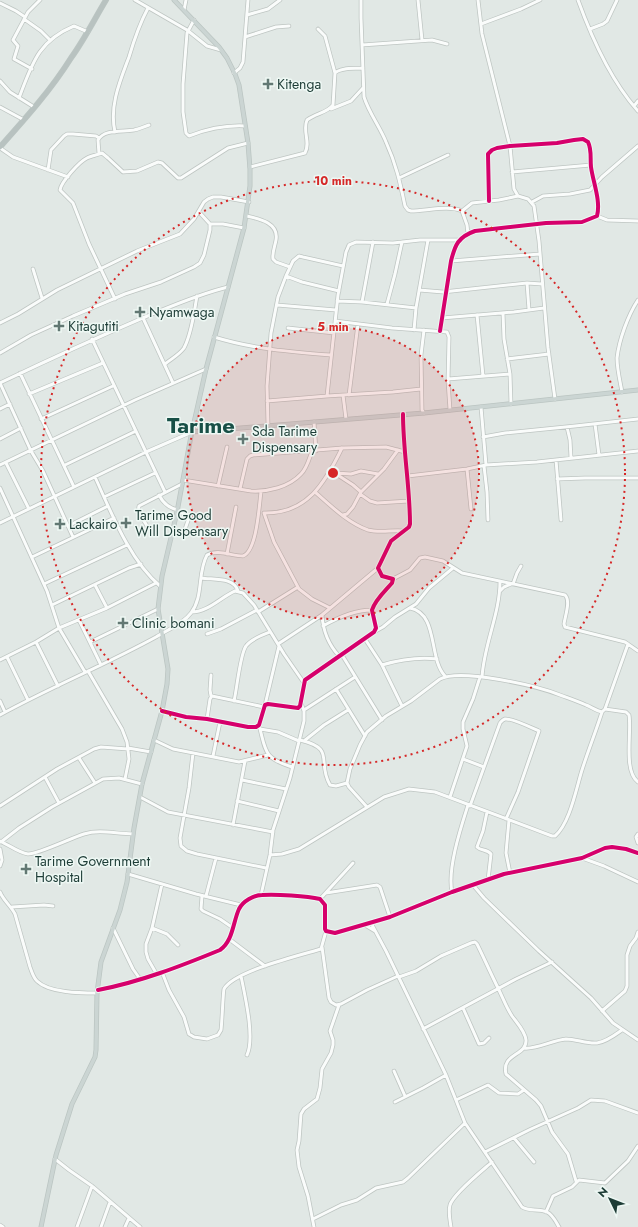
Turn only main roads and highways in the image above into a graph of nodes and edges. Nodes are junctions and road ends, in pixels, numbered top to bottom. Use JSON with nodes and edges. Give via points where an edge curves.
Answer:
{"nodes":[{"id":1,"x":106,"y":0,"type":"edge"},
{"id":2,"x":174,"y":0,"type":"edge"},
{"id":3,"x":0,"y":148,"type":"edge"},
{"id":4,"x":638,"y":390,"type":"edge"},
{"id":5,"x":192,"y":432,"type":"junction"},
{"id":6,"x":41,"y":1227,"type":"edge"}],
"edges":[{"from":1,"to":3,"type":"highway","via":[[62,73]]},
{"from":2,"to":5,"type":"main road","via":[[222,51],[234,73],[239,85],[250,167],[247,216],[214,337]]},
{"from":4,"to":5,"type":"main road","via":[[424,413]]},
{"from":5,"to":6,"type":"main road","via":[[160,586],[158,609],[168,669],[162,711],[142,784],[120,910],[101,962],[95,1057],[72,1104],[55,1159]]}]}
